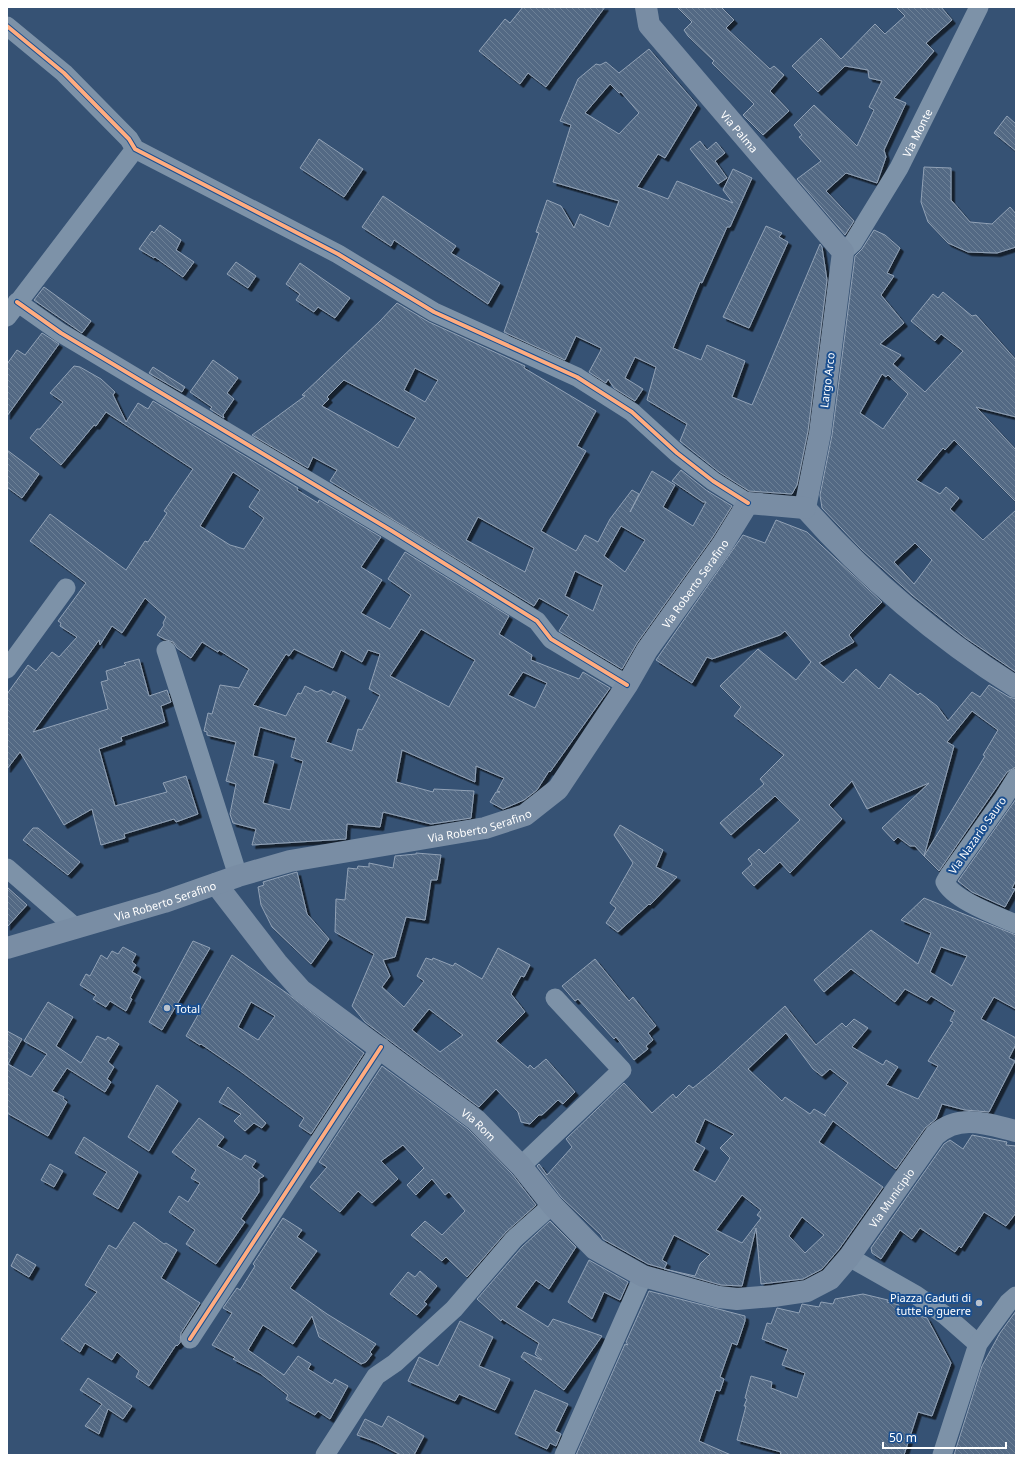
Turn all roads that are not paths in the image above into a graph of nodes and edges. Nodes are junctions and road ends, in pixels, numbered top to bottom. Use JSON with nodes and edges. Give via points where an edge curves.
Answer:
{"nodes":[{"id":1,"x":633,"y":7,"type":"edge"},
{"id":2,"x":979,"y":7,"type":"edge"},
{"id":3,"x":647,"y":16,"type":"edge"},
{"id":4,"x":7,"y":26,"type":"edge"},
{"id":5,"x":134,"y":149,"type":"junction"},
{"id":6,"x":843,"y":252,"type":"junction"},
{"id":7,"x":12,"y":309,"type":"edge"},
{"id":8,"x":748,"y":503,"type":"junction"},
{"id":9,"x":805,"y":508,"type":"junction"},
{"id":10,"x":66,"y":588,"type":"dead end"},
{"id":11,"x":166,"y":650,"type":"dead end"},
{"id":12,"x":7,"y":669,"type":"edge"},
{"id":13,"x":627,"y":685,"type":"junction"},
{"id":14,"x":1016,"y":687,"type":"edge"},
{"id":15,"x":1016,"y":778,"type":"edge"},
{"id":16,"x":7,"y":868,"type":"edge"},
{"id":17,"x":238,"y":876,"type":"junction"},
{"id":18,"x":216,"y":884,"type":"junction"},
{"id":19,"x":1016,"y":924,"type":"edge"},
{"id":20,"x":76,"y":928,"type":"junction"},
{"id":21,"x":7,"y":948,"type":"edge"},
{"id":22,"x":555,"y":998,"type":"dead end"},
{"id":23,"x":381,"y":1047,"type":"junction"},
{"id":24,"x":1016,"y":1131,"type":"edge"},
{"id":25,"x":521,"y":1166,"type":"junction"},
{"id":26,"x":552,"y":1204,"type":"junction"},
{"id":27,"x":849,"y":1257,"type":"junction"},
{"id":28,"x":643,"y":1276,"type":"junction"},
{"id":29,"x":773,"y":1296,"type":"joint"},
{"id":30,"x":1016,"y":1296,"type":"edge"},
{"id":31,"x":190,"y":1339,"type":"dead end"},
{"id":32,"x":978,"y":1344,"type":"junction"},
{"id":33,"x":325,"y":1455,"type":"edge"},
{"id":34,"x":564,"y":1455,"type":"edge"},
{"id":35,"x":942,"y":1455,"type":"edge"}],
"edges":[{"from":1,"to":3,"type":"street"},
{"from":2,"to":6,"type":"street","name":"Via Monte","via":[[899,168],[853,243]]},
{"from":3,"to":6,"type":"main road","name":"Via Palma"},
{"from":4,"to":5,"type":"street","via":[[64,73],[129,139]]},
{"from":5,"to":7,"type":"street"},
{"from":5,"to":8,"type":"street","via":[[338,254],[434,312],[577,377],[632,412],[677,453],[713,481]]},
{"from":6,"to":9,"type":"main road","name":"Largo Arco","via":[[820,432]]},
{"from":7,"to":13,"type":"street","via":[[61,333],[392,531],[537,621],[551,639]]},
{"from":8,"to":9,"type":"main road"},
{"from":8,"to":13,"type":"main road","name":"Via Roberto Serafino","via":[[722,545],[647,650]]},
{"from":9,"to":14,"type":"main road","via":[[861,566],[938,633]]},
{"from":10,"to":12,"type":"street"},
{"from":11,"to":17,"type":"street"},
{"from":13,"to":17,"type":"main road","name":"Via Roberto Serafino","via":[[558,789],[525,815],[485,828],[290,861]]},
{"from":15,"to":19,"type":"street","name":"Via Nazario Sauro","via":[[948,875],[946,882],[948,889]]},
{"from":16,"to":20,"type":"street"},
{"from":17,"to":18,"type":"main road","name":"Via Roberto Serafino"},
{"from":18,"to":20,"type":"main road","name":"Via Roberto Serafino"},
{"from":18,"to":23,"type":"main road","name":"Via Rom","via":[[277,963],[302,990]]},
{"from":20,"to":21,"type":"main road","name":"Via Roberto Serafino"},
{"from":22,"to":25,"type":"street","via":[[622,1070]]},
{"from":23,"to":25,"type":"main road","name":"Via Rom","via":[[476,1120]]},
{"from":23,"to":31,"type":"street"},
{"from":24,"to":27,"type":"main road","name":"Via Municipio","via":[[978,1122],[958,1122],[941,1129]]},
{"from":25,"to":26,"type":"main road","name":"Via Rom"},
{"from":26,"to":28,"type":"main road","name":"Via Rom","via":[[595,1249]]},
{"from":26,"to":33,"type":"street","via":[[514,1239],[454,1309],[395,1363],[376,1376]]},
{"from":27,"to":29,"type":"main road","name":"Via Municipio","via":[[830,1279],[807,1291]]},
{"from":27,"to":32,"type":"street","via":[[916,1295],[946,1316]]},
{"from":28,"to":29,"type":"main road","name":"Via Rom","via":[[719,1297]]},
{"from":28,"to":34,"type":"street"},
{"from":30,"to":32,"type":"street"},
{"from":32,"to":35,"type":"street"}]}
